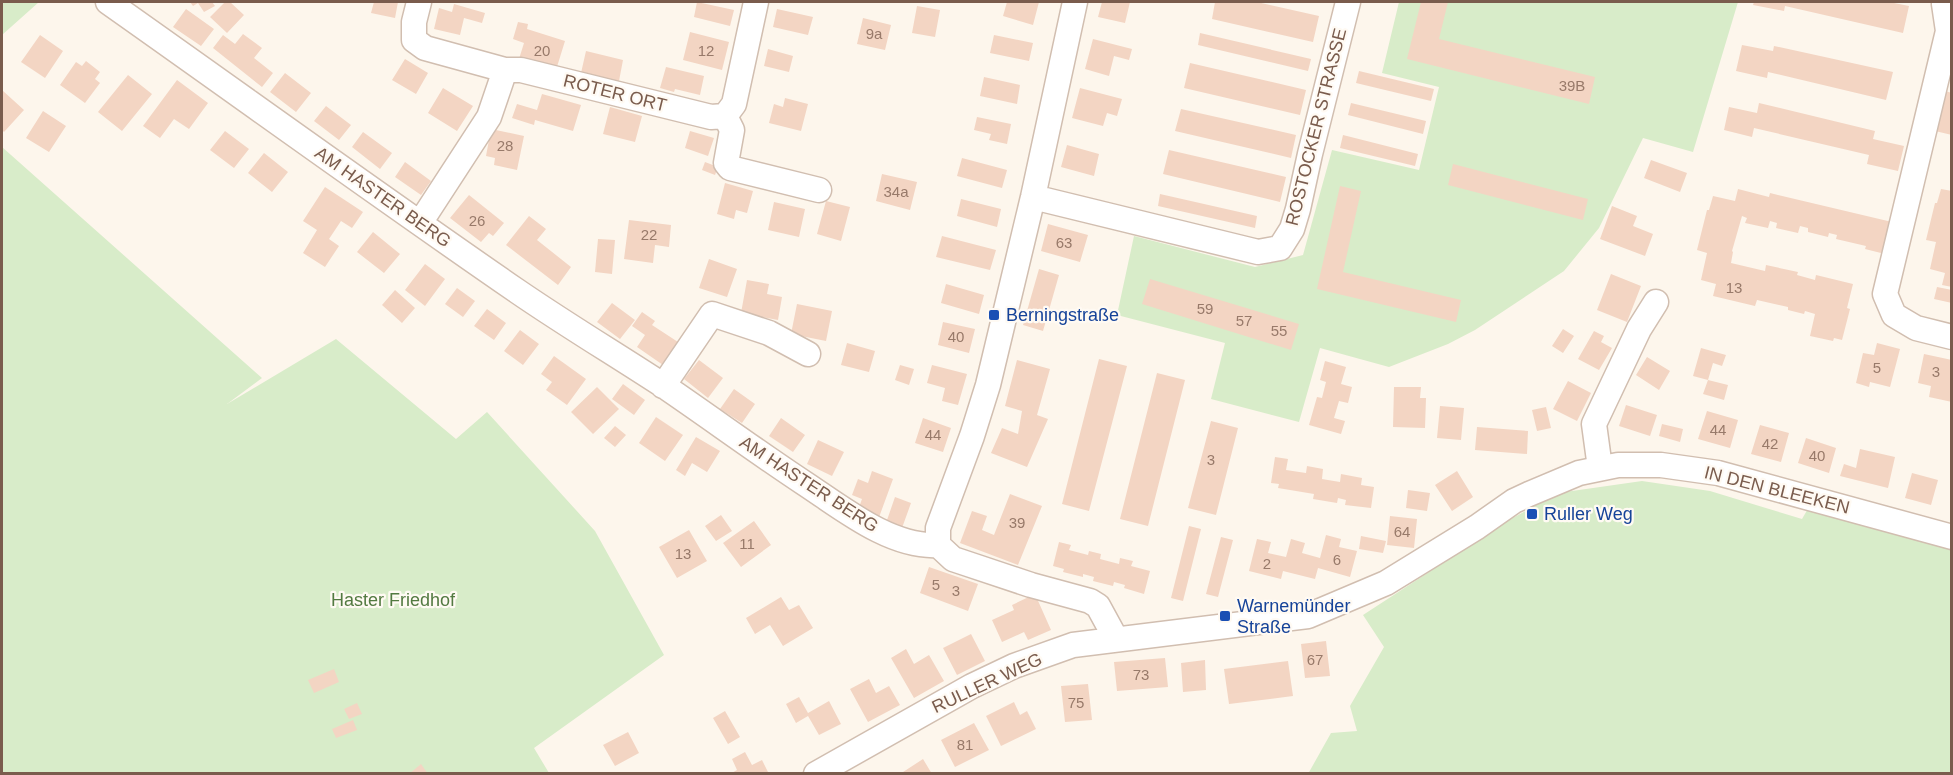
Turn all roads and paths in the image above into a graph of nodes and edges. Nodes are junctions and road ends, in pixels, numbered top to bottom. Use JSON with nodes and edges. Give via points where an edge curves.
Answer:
{"nodes":[{"id":1,"x":108,"y":2,"type":"edge"},
{"id":2,"x":419,"y":2,"type":"edge"},
{"id":3,"x":756,"y":2,"type":"edge"},
{"id":4,"x":1075,"y":2,"type":"edge"},
{"id":5,"x":1348,"y":2,"type":"edge"},
{"id":6,"x":1944,"y":4,"type":"dead end"},
{"id":7,"x":1946,"y":66,"type":"edge"},
{"id":8,"x":505,"y":70,"type":"junction"},
{"id":9,"x":726,"y":116,"type":"junction"},
{"id":10,"x":819,"y":190,"type":"dead end"},
{"id":11,"x":1033,"y":197,"type":"junction"},
{"id":12,"x":420,"y":223,"type":"junction"},
{"id":13,"x":1656,"y":302,"type":"dead end"},
{"id":14,"x":1952,"y":337,"type":"edge"},
{"id":15,"x":808,"y":354,"type":"dead end"},
{"id":16,"x":663,"y":386,"type":"junction"},
{"id":17,"x":1600,"y":468,"type":"junction"},
{"id":18,"x":1952,"y":537,"type":"edge"},
{"id":19,"x":938,"y":546,"type":"junction"},
{"id":20,"x":1116,"y":639,"type":"junction"},
{"id":21,"x":816,"y":774,"type":"edge"}],
"edges":[{"from":1,"to":12,"type":"street","name":"AM HASTER BERG"},
{"from":2,"to":8,"type":"street","name":"ROTER ORT","via":[[414,40],[425,48]]},
{"from":3,"to":9,"type":"street","via":[[734,104]]},
{"from":4,"to":11,"type":"street"},
{"from":5,"to":11,"type":"street","name":"ROSTOCKER STRASSE","via":[[1298,209],[1280,248],[1258,252]]},
{"from":6,"to":7,"type":"street","via":[[1948,31]]},
{"from":7,"to":14,"type":"street","via":[[1885,294],[1894,315],[1916,328]]},
{"from":8,"to":9,"type":"street","name":"ROTER ORT","via":[[520,70],[711,117]]},
{"from":8,"to":12,"type":"street","via":[[489,117]]},
{"from":9,"to":10,"type":"street","via":[[732,130],[726,163],[730,168]]},
{"from":11,"to":19,"type":"street","via":[[988,385],[938,528]]},
{"from":12,"to":16,"type":"street","name":"AM HASTER BERG"},
{"from":13,"to":17,"type":"street","via":[[1594,424]]},
{"from":15,"to":16,"type":"street","via":[[769,333],[712,314]]},
{"from":16,"to":19,"type":"street","name":"AM HASTER BERG","via":[[872,527],[901,540]]},
{"from":17,"to":18,"type":"street","name":"IN DEN BLEEKEN","via":[[1661,465],[1718,473]]},
{"from":17,"to":20,"type":"street","name":"RULLER WEG","via":[[1579,472],[1529,494],[1386,583],[1308,616]]},
{"from":19,"to":20,"type":"street","name":"AM HASTER BERG","via":[[953,559],[1090,601],[1098,606]]},
{"from":20,"to":21,"type":"street","name":"RULLER WEG","via":[[1073,645],[1014,666]]}]}
